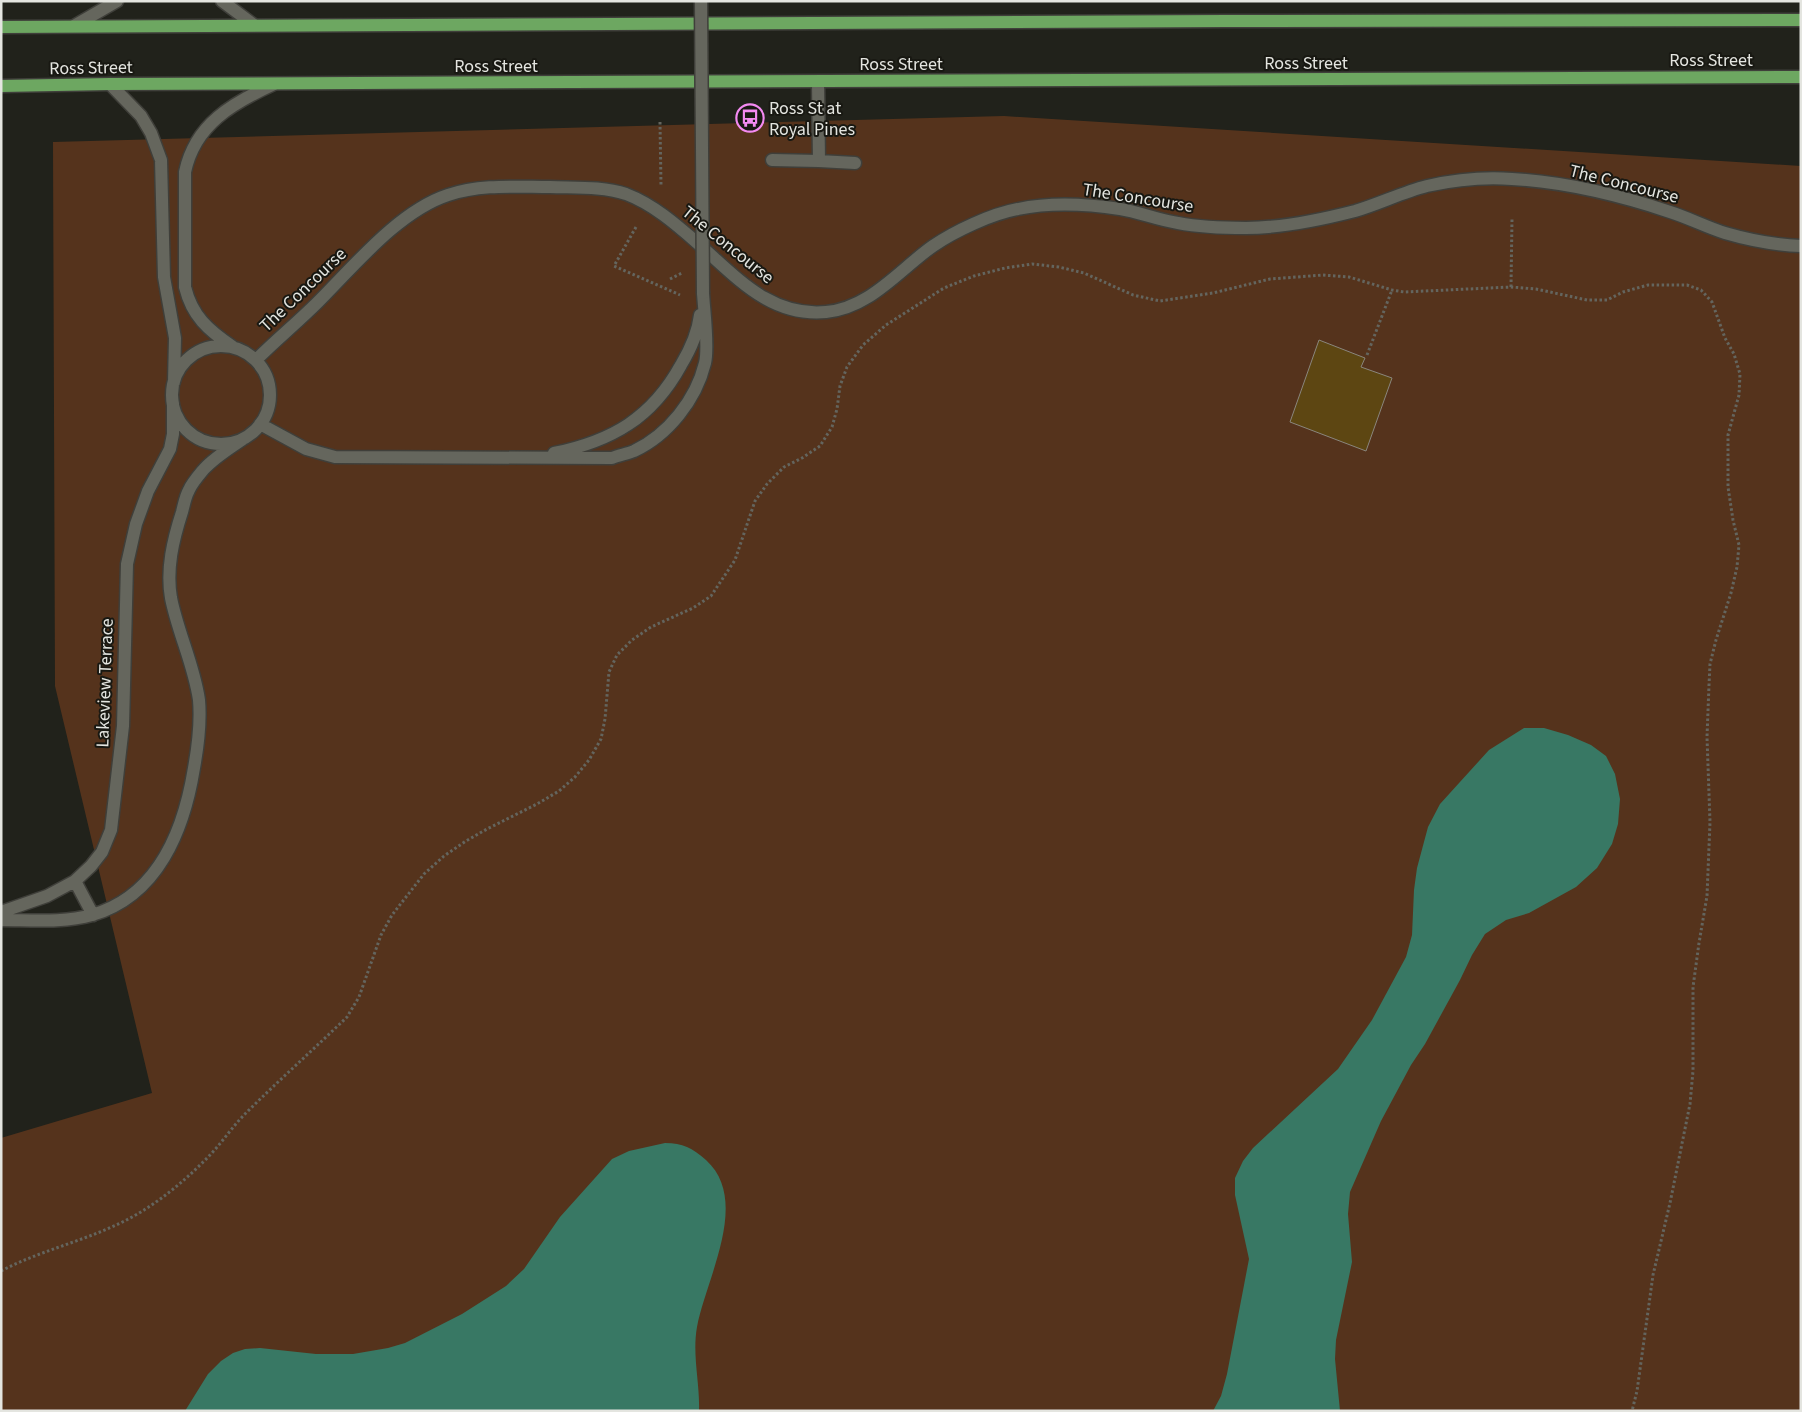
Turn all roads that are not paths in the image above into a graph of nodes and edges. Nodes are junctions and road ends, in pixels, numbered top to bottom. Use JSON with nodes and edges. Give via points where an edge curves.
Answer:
{"nodes":[{"id":1,"x":117,"y":1,"type":"edge"},
{"id":2,"x":222,"y":1,"type":"edge"},
{"id":3,"x":701,"y":1,"type":"edge"},
{"id":4,"x":1801,"y":20,"type":"edge"},
{"id":5,"x":254,"y":25,"type":"junction"},
{"id":6,"x":74,"y":26,"type":"junction"},
{"id":7,"x":1,"y":27,"type":"edge"},
{"id":8,"x":1801,"y":77,"type":"edge"},
{"id":9,"x":818,"y":82,"type":"junction"},
{"id":10,"x":110,"y":84,"type":"junction"},
{"id":11,"x":274,"y":84,"type":"junction"},
{"id":12,"x":1,"y":86,"type":"edge"},
{"id":13,"x":772,"y":160,"type":"dead end"},
{"id":14,"x":819,"y":162,"type":"junction"},
{"id":15,"x":856,"y":163,"type":"dead end"},
{"id":16,"x":1801,"y":246,"type":"edge"},
{"id":17,"x":703,"y":293,"type":"junction"},
{"id":18,"x":233,"y":347,"type":"junction"},
{"id":19,"x":256,"y":360,"type":"junction"},
{"id":20,"x":174,"y":382,"type":"junction"},
{"id":21,"x":173,"y":403,"type":"junction"},
{"id":22,"x":260,"y":424,"type":"junction"},
{"id":23,"x":243,"y":439,"type":"junction"},
{"id":24,"x":539,"y":456,"type":"junction"},
{"id":25,"x":75,"y":881,"type":"junction"},
{"id":26,"x":1,"y":912,"type":"edge"},
{"id":27,"x":93,"y":915,"type":"junction"},
{"id":28,"x":1,"y":920,"type":"edge"}],
"edges":[{"from":1,"to":6,"type":"street"},
{"from":2,"to":5,"type":"street"},
{"from":3,"to":17,"type":"street","bridge":true},
{"from":4,"to":5,"type":"main road"},
{"from":5,"to":6,"type":"main road"},
{"from":6,"to":7,"type":"main road"},
{"from":8,"to":9,"type":"main road","name":"Ross Street"},
{"from":9,"to":11,"type":"main road","name":"Ross Street"},
{"from":9,"to":14,"type":"street"},
{"from":10,"to":11,"type":"main road","name":"Ross Street"},
{"from":10,"to":12,"type":"main road","name":"Ross Street"},
{"from":10,"to":20,"type":"street","via":[[141,116],[161,160],[164,277],[174,338]]},
{"from":11,"to":18,"type":"street","via":[[220,114],[189,156],[185,172],[185,286],[189,303],[195,314]]},
{"from":13,"to":14,"type":"street"},
{"from":14,"to":15,"type":"street"},
{"from":16,"to":19,"type":"street","name":"The Concourse","via":[[1725,233],[1670,212],[1585,188],[1512,179],[1479,179],[1427,186],[1356,210],[1271,227],[1178,223],[1120,209],[1057,204],[1015,209],[975,224],[934,245],[879,290],[858,302],[829,312],[798,312],[756,295],[677,225],[650,205],[623,193],[577,188],[477,188],[432,201],[412,213]]},
{"from":17,"to":24,"type":"street","via":[[690,350],[657,401],[619,431],[590,444]]},
{"from":17,"to":24,"type":"street","via":[[705,362],[693,393],[678,417],[658,436],[634,451],[612,458]]},
{"from":18,"to":19,"type":"street"},
{"from":18,"to":20,"type":"street","via":[[214,346],[196,353],[182,365]]},
{"from":19,"to":22,"type":"street","via":[[266,374],[270,392],[268,409]]},
{"from":20,"to":21,"type":"street"},
{"from":21,"to":23,"type":"street","via":[[180,422],[204,441],[224,444]]},
{"from":21,"to":25,"type":"street","name":"Lakeview Terrace","via":[[170,449],[148,491],[127,564],[123,726],[111,830],[102,852]]},
{"from":22,"to":23,"type":"street"},
{"from":22,"to":24,"type":"street","via":[[306,449],[335,456]]},
{"from":23,"to":27,"type":"street","via":[[205,469],[189,490],[170,562],[171,597],[196,680],[199,703],[199,740],[190,796],[170,849],[155,871],[119,904]]},
{"from":25,"to":26,"type":"street","name":"Lakeview Terrace","via":[[47,896]]},
{"from":25,"to":27,"type":"street"},
{"from":27,"to":28,"type":"street","via":[[74,919]]}]}
